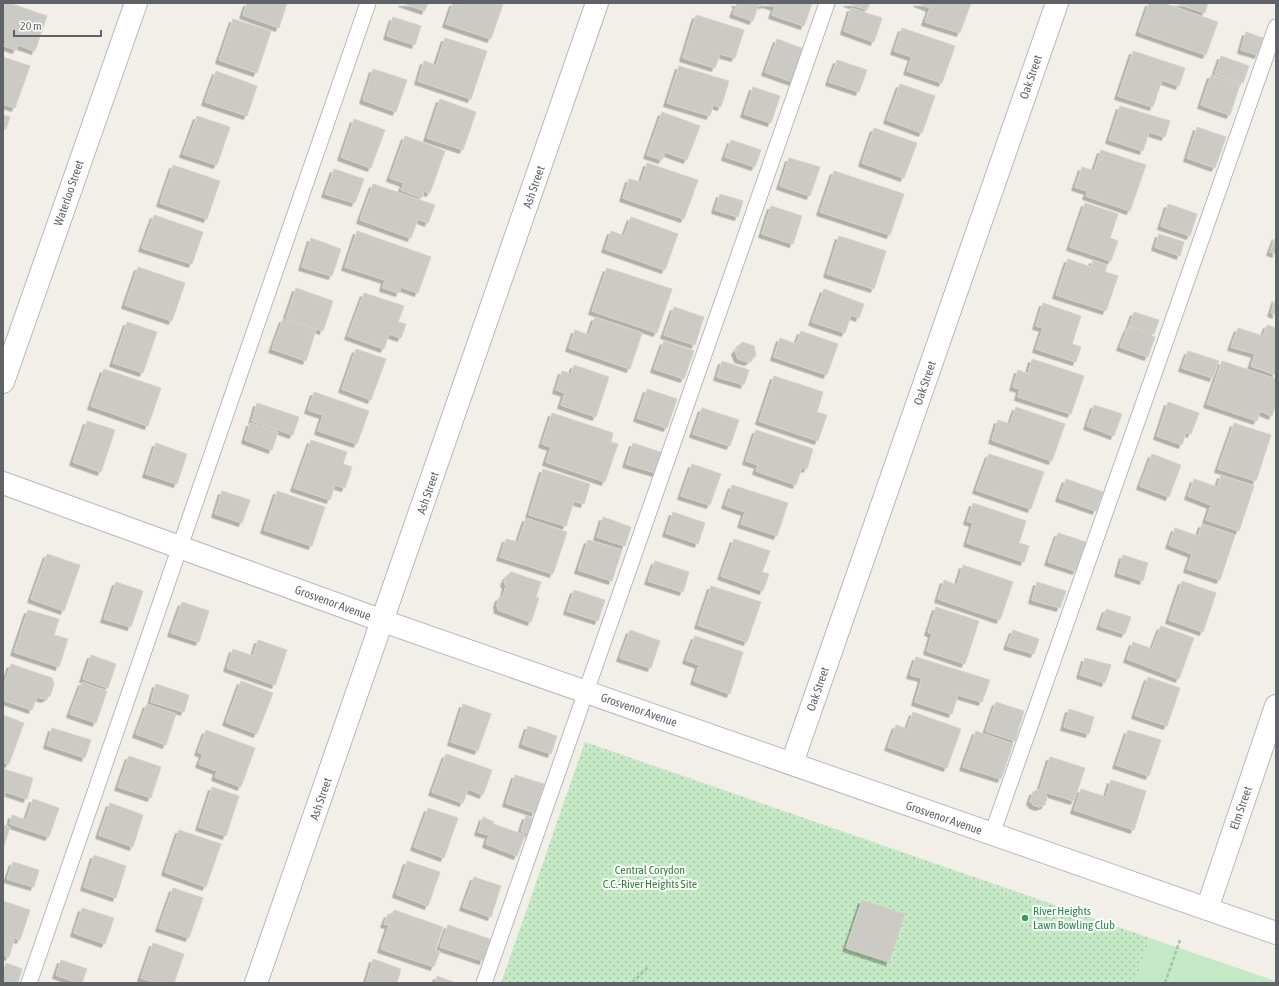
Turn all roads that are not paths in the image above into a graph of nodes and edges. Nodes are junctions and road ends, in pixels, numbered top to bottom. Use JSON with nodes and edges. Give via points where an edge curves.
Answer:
{"nodes":[{"id":1,"x":136,"y":3,"type":"edge"},
{"id":2,"x":368,"y":3,"type":"edge"},
{"id":3,"x":597,"y":3,"type":"edge"},
{"id":4,"x":827,"y":3,"type":"edge"},
{"id":5,"x":1057,"y":3,"type":"edge"},
{"id":6,"x":1276,"y":27,"type":"edge"},
{"id":7,"x":3,"y":382,"type":"edge"},
{"id":8,"x":3,"y":483,"type":"edge"},
{"id":9,"x":180,"y":547,"type":"junction"},
{"id":10,"x":383,"y":622,"type":"junction"},
{"id":11,"x":586,"y":692,"type":"junction"},
{"id":12,"x":1276,"y":706,"type":"edge"},
{"id":13,"x":792,"y":763,"type":"junction"},
{"id":14,"x":992,"y":834,"type":"junction"},
{"id":15,"x":1207,"y":909,"type":"junction"},
{"id":16,"x":1276,"y":932,"type":"edge"},
{"id":17,"x":28,"y":983,"type":"edge"},
{"id":18,"x":256,"y":983,"type":"edge"},
{"id":19,"x":484,"y":983,"type":"edge"}],
"edges":[{"from":1,"to":7,"type":"street","name":"Waterloo Street"},
{"from":2,"to":9,"type":"lane"},
{"from":3,"to":10,"type":"street","name":"Ash Street"},
{"from":4,"to":11,"type":"lane"},
{"from":5,"to":13,"type":"street","name":"Oak Street"},
{"from":6,"to":14,"type":"lane"},
{"from":8,"to":9,"type":"street","name":"Grosvenor Avenue"},
{"from":9,"to":10,"type":"street","name":"Grosvenor Avenue"},
{"from":9,"to":17,"type":"lane"},
{"from":10,"to":11,"type":"street","name":"Grosvenor Avenue"},
{"from":10,"to":18,"type":"street","name":"Ash Street"},
{"from":11,"to":13,"type":"street","name":"Grosvenor Avenue"},
{"from":11,"to":19,"type":"lane"},
{"from":12,"to":15,"type":"street","name":"Elm Street"},
{"from":13,"to":14,"type":"street","name":"Grosvenor Avenue"},
{"from":14,"to":15,"type":"street","name":"Grosvenor Avenue"},
{"from":15,"to":16,"type":"street","name":"Grosvenor Avenue"}]}
